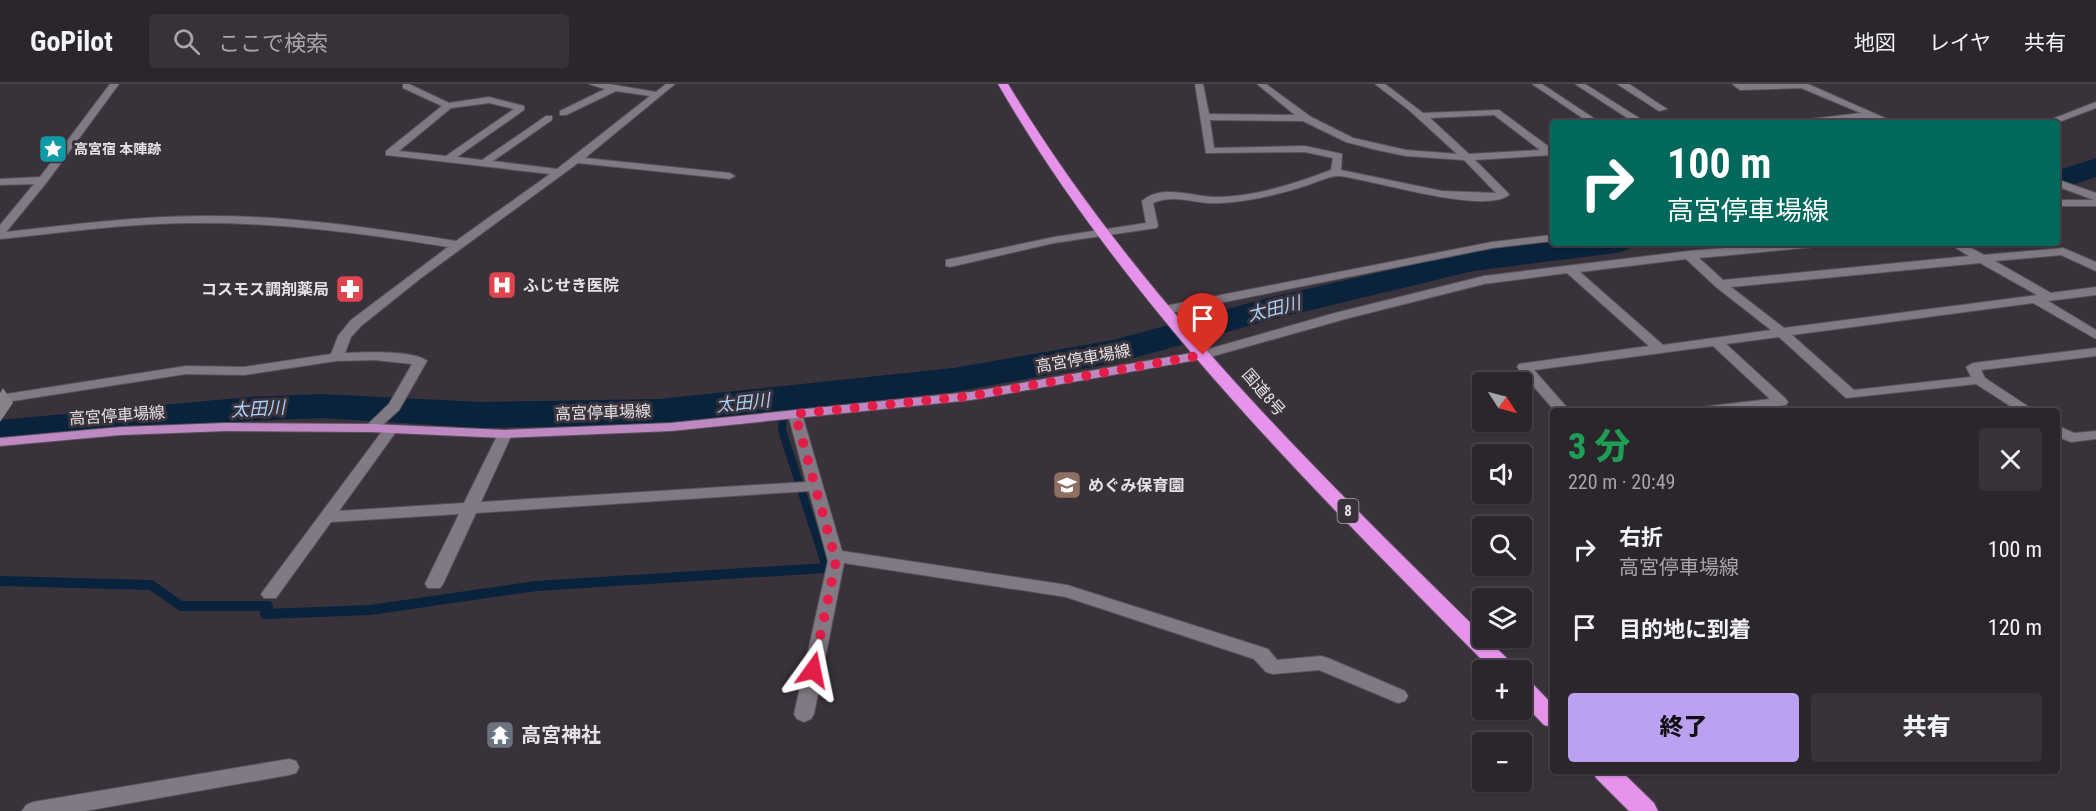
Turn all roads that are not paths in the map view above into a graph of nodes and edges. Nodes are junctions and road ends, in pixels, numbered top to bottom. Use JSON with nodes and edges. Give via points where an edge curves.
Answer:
{"nodes":[{"id":1,"x":115,"y":84,"type":"edge"},
{"id":2,"x":593,"y":84,"type":"edge"},
{"id":3,"x":670,"y":84,"type":"edge"},
{"id":4,"x":1004,"y":84,"type":"edge"},
{"id":5,"x":1199,"y":84,"type":"edge"},
{"id":6,"x":1280,"y":84,"type":"edge"},
{"id":7,"x":1379,"y":84,"type":"edge"},
{"id":8,"x":1536,"y":84,"type":"edge"},
{"id":9,"x":1579,"y":84,"type":"edge"},
{"id":10,"x":1624,"y":84,"type":"edge"},
{"id":11,"x":1736,"y":84,"type":"edge"},
{"id":12,"x":1801,"y":84,"type":"edge"},
{"id":13,"x":1262,"y":85,"type":"edge"},
{"id":14,"x":406,"y":86,"type":"dead end"},
{"id":15,"x":614,"y":87,"type":"junction"},
{"id":16,"x":658,"y":95,"type":"junction"},
{"id":17,"x":2096,"y":105,"type":"edge"},
{"id":18,"x":448,"y":106,"type":"junction"},
{"id":19,"x":1662,"y":109,"type":"dead end"},
{"id":20,"x":563,"y":113,"type":"dead end"},
{"id":21,"x":1870,"y":115,"type":"junction"},
{"id":22,"x":1420,"y":116,"type":"junction"},
{"id":23,"x":1205,"y":117,"type":"junction"},
{"id":24,"x":549,"y":118,"type":"dead end"},
{"id":25,"x":1306,"y":118,"type":"junction"},
{"id":26,"x":1591,"y":120,"type":"edge"},
{"id":27,"x":1637,"y":120,"type":"edge"},
{"id":28,"x":1828,"y":120,"type":"edge"},
{"id":29,"x":1883,"y":120,"type":"edge"},
{"id":30,"x":2055,"y":120,"type":"edge"},
{"id":31,"x":1357,"y":141,"type":"junction"},
{"id":32,"x":1550,"y":151,"type":"edge"},
{"id":33,"x":1550,"y":152,"type":"edge"},
{"id":34,"x":1338,"y":156,"type":"junction"},
{"id":35,"x":448,"y":159,"type":"junction"},
{"id":36,"x":1468,"y":159,"type":"junction"},
{"id":37,"x":575,"y":160,"type":"junction"},
{"id":38,"x":484,"y":163,"type":"junction"},
{"id":39,"x":560,"y":172,"type":"junction"},
{"id":40,"x":1336,"y":172,"type":"junction"},
{"id":41,"x":730,"y":176,"type":"dead end"},
{"id":42,"x":44,"y":180,"type":"junction"},
{"id":43,"x":0,"y":182,"type":"edge"},
{"id":44,"x":2060,"y":184,"type":"edge"},
{"id":45,"x":2096,"y":197,"type":"edge"},
{"id":46,"x":2096,"y":203,"type":"edge"},
{"id":47,"x":2060,"y":204,"type":"edge"},
{"id":48,"x":1103,"y":233,"type":"junction"},
{"id":49,"x":0,"y":234,"type":"edge"},
{"id":50,"x":1550,"y":238,"type":"edge"},
{"id":51,"x":458,"y":245,"type":"junction"},
{"id":52,"x":1791,"y":246,"type":"edge"},
{"id":53,"x":1959,"y":246,"type":"edge"},
{"id":54,"x":1689,"y":255,"type":"junction"},
{"id":55,"x":1980,"y":258,"type":"junction"},
{"id":56,"x":950,"y":263,"type":"dead end"},
{"id":57,"x":2096,"y":267,"type":"edge"},
{"id":58,"x":1569,"y":268,"type":"junction"},
{"id":59,"x":1720,"y":284,"type":"junction"},
{"id":60,"x":2096,"y":291,"type":"edge"},
{"id":61,"x":2042,"y":298,"type":"junction"},
{"id":62,"x":1166,"y":312,"type":"junction"},
{"id":63,"x":1782,"y":333,"type":"junction"},
{"id":64,"x":2096,"y":335,"type":"edge"},
{"id":65,"x":1716,"y":342,"type":"junction"},
{"id":66,"x":1660,"y":349,"type":"junction"},
{"id":67,"x":1200,"y":351,"type":"junction"},
{"id":68,"x":2096,"y":352,"type":"edge"},
{"id":69,"x":336,"y":357,"type":"junction"},
{"id":70,"x":1979,"y":381,"type":"junction"},
{"id":71,"x":0,"y":399,"type":"edge"},
{"id":72,"x":1560,"y":408,"type":"edge"},
{"id":73,"x":1728,"y":408,"type":"edge"},
{"id":74,"x":2023,"y":408,"type":"edge"},
{"id":75,"x":795,"y":414,"type":"junction"},
{"id":76,"x":380,"y":427,"type":"junction"},
{"id":77,"x":2060,"y":431,"type":"edge"},
{"id":78,"x":505,"y":434,"type":"junction"},
{"id":79,"x":2096,"y":435,"type":"edge"},
{"id":80,"x":0,"y":442,"type":"edge"},
{"id":81,"x":814,"y":486,"type":"junction"},
{"id":82,"x":470,"y":508,"type":"junction"},
{"id":83,"x":326,"y":517,"type":"junction"},
{"id":84,"x":835,"y":556,"type":"junction"},
{"id":85,"x":434,"y":584,"type":"dead end"},
{"id":86,"x":270,"y":594,"type":"dead end"},
{"id":87,"x":1496,"y":660,"type":"edge"},
{"id":88,"x":1398,"y":696,"type":"dead end"},
{"id":89,"x":1532,"y":697,"type":"edge"},
{"id":90,"x":804,"y":714,"type":"dead end"},
{"id":91,"x":1550,"y":716,"type":"edge"},
{"id":92,"x":289,"y":767,"type":"dead end"},
{"id":93,"x":1608,"y":774,"type":"edge"},
{"id":94,"x":33,"y":811,"type":"edge"},
{"id":95,"x":1645,"y":811,"type":"edge"}],
"edges":[{"from":1,"to":42,"type":"street"},
{"from":2,"to":15,"type":"street"},
{"from":3,"to":16,"type":"street"},
{"from":4,"to":48,"type":"highway","name":"国道8号","number":"8","via":[[1033,136]]},
{"from":5,"to":23,"type":"street"},
{"from":6,"to":13,"type":"street"},
{"from":7,"to":22,"type":"street"},
{"from":8,"to":26,"type":"street"},
{"from":9,"to":27,"type":"street"},
{"from":10,"to":19,"type":"street"},
{"from":11,"to":12,"type":"street"},
{"from":12,"to":21,"type":"street"},
{"from":13,"to":25,"type":"street"},
{"from":14,"to":18,"type":"street"},
{"from":15,"to":16,"type":"street"},
{"from":15,"to":20,"type":"street"},
{"from":16,"to":37,"type":"street"},
{"from":17,"to":30,"type":"street"},
{"from":18,"to":35,"type":"street","via":[[390,153]]},
{"from":18,"to":35,"type":"street","via":[[489,100],[521,108]]},
{"from":21,"to":28,"type":"street"},
{"from":21,"to":29,"type":"street"},
{"from":22,"to":32,"type":"street","via":[[1496,112]]},
{"from":22,"to":36,"type":"street"},
{"from":23,"to":25,"type":"street"},
{"from":23,"to":34,"type":"street","via":[[1210,151],[1305,149]]},
{"from":24,"to":38,"type":"street"},
{"from":25,"to":31,"type":"street","via":[[1325,130]]},
{"from":31,"to":34,"type":"street"},
{"from":31,"to":36,"type":"street","via":[[1418,154]]},
{"from":33,"to":36,"type":"street"},
{"from":34,"to":40,"type":"street"},
{"from":35,"to":38,"type":"street"},
{"from":36,"to":40,"type":"street","via":[[1504,195],[1453,195]]},
{"from":37,"to":39,"type":"street"},
{"from":37,"to":41,"type":"street"},
{"from":38,"to":39,"type":"street"},
{"from":39,"to":51,"type":"street"},
{"from":40,"to":48,"type":"street","via":[[1266,193],[1216,200],[1156,196],[1147,201],[1152,226]]},
{"from":42,"to":43,"type":"street"},
{"from":42,"to":49,"type":"street"},
{"from":44,"to":45,"type":"street"},
{"from":46,"to":47,"type":"street"},
{"from":48,"to":56,"type":"street"},
{"from":48,"to":62,"type":"highway","name":"国道8号","number":"8"},
{"from":49,"to":51,"type":"street","via":[[193,219],[296,225]]},
{"from":50,"to":62,"type":"street","via":[[1451,252]]},
{"from":51,"to":69,"type":"street","via":[[356,323]]},
{"from":52,"to":54,"type":"street"},
{"from":53,"to":55,"type":"street"},
{"from":54,"to":58,"type":"street"},
{"from":54,"to":59,"type":"street"},
{"from":55,"to":57,"type":"street","via":[[2062,250]]},
{"from":55,"to":59,"type":"street"},
{"from":55,"to":61,"type":"street"},
{"from":58,"to":66,"type":"street"},
{"from":58,"to":67,"type":"street","via":[[1484,280]]},
{"from":59,"to":63,"type":"street"},
{"from":60,"to":61,"type":"street"},
{"from":61,"to":63,"type":"street"},
{"from":61,"to":64,"type":"street"},
{"from":62,"to":67,"type":"highway","name":"国道8号","number":"8"},
{"from":63,"to":65,"type":"street"},
{"from":63,"to":70,"type":"street","via":[[1851,395]]},
{"from":65,"to":66,"type":"street"},
{"from":65,"to":73,"type":"street","via":[[1781,402]]},
{"from":66,"to":72,"type":"street","via":[[1524,367]]},
{"from":67,"to":75,"type":"main road","name":"高宮停車場線","via":[[971,396]]},
{"from":67,"to":87,"type":"highway","name":"国道8号","number":"8","via":[[1278,441]]},
{"from":68,"to":70,"type":"street","via":[[1973,367]]},
{"from":69,"to":71,"type":"street","via":[[244,371],[186,370]]},
{"from":69,"to":76,"type":"street","via":[[420,361],[406,390]]},
{"from":70,"to":74,"type":"street"},
{"from":75,"to":78,"type":"main road","name":"高宮停車場線","via":[[671,427]]},
{"from":75,"to":81,"type":"street"},
{"from":76,"to":78,"type":"main road","name":"高宮停車場線"},
{"from":76,"to":80,"type":"main road","name":"高宮停車場線","via":[[121,431]]},
{"from":76,"to":83,"type":"street"},
{"from":77,"to":79,"type":"street","via":[[2071,438]]},
{"from":78,"to":82,"type":"street"},
{"from":81,"to":82,"type":"street"},
{"from":81,"to":84,"type":"street"},
{"from":82,"to":83,"type":"street"},
{"from":82,"to":85,"type":"street"},
{"from":83,"to":86,"type":"street"},
{"from":84,"to":88,"type":"street","via":[[1067,591],[1261,654],[1273,667],[1321,663]]},
{"from":84,"to":90,"type":"street"},
{"from":89,"to":91,"type":"highway"},
{"from":92,"to":94,"type":"street"},
{"from":93,"to":95,"type":"highway"}]}
